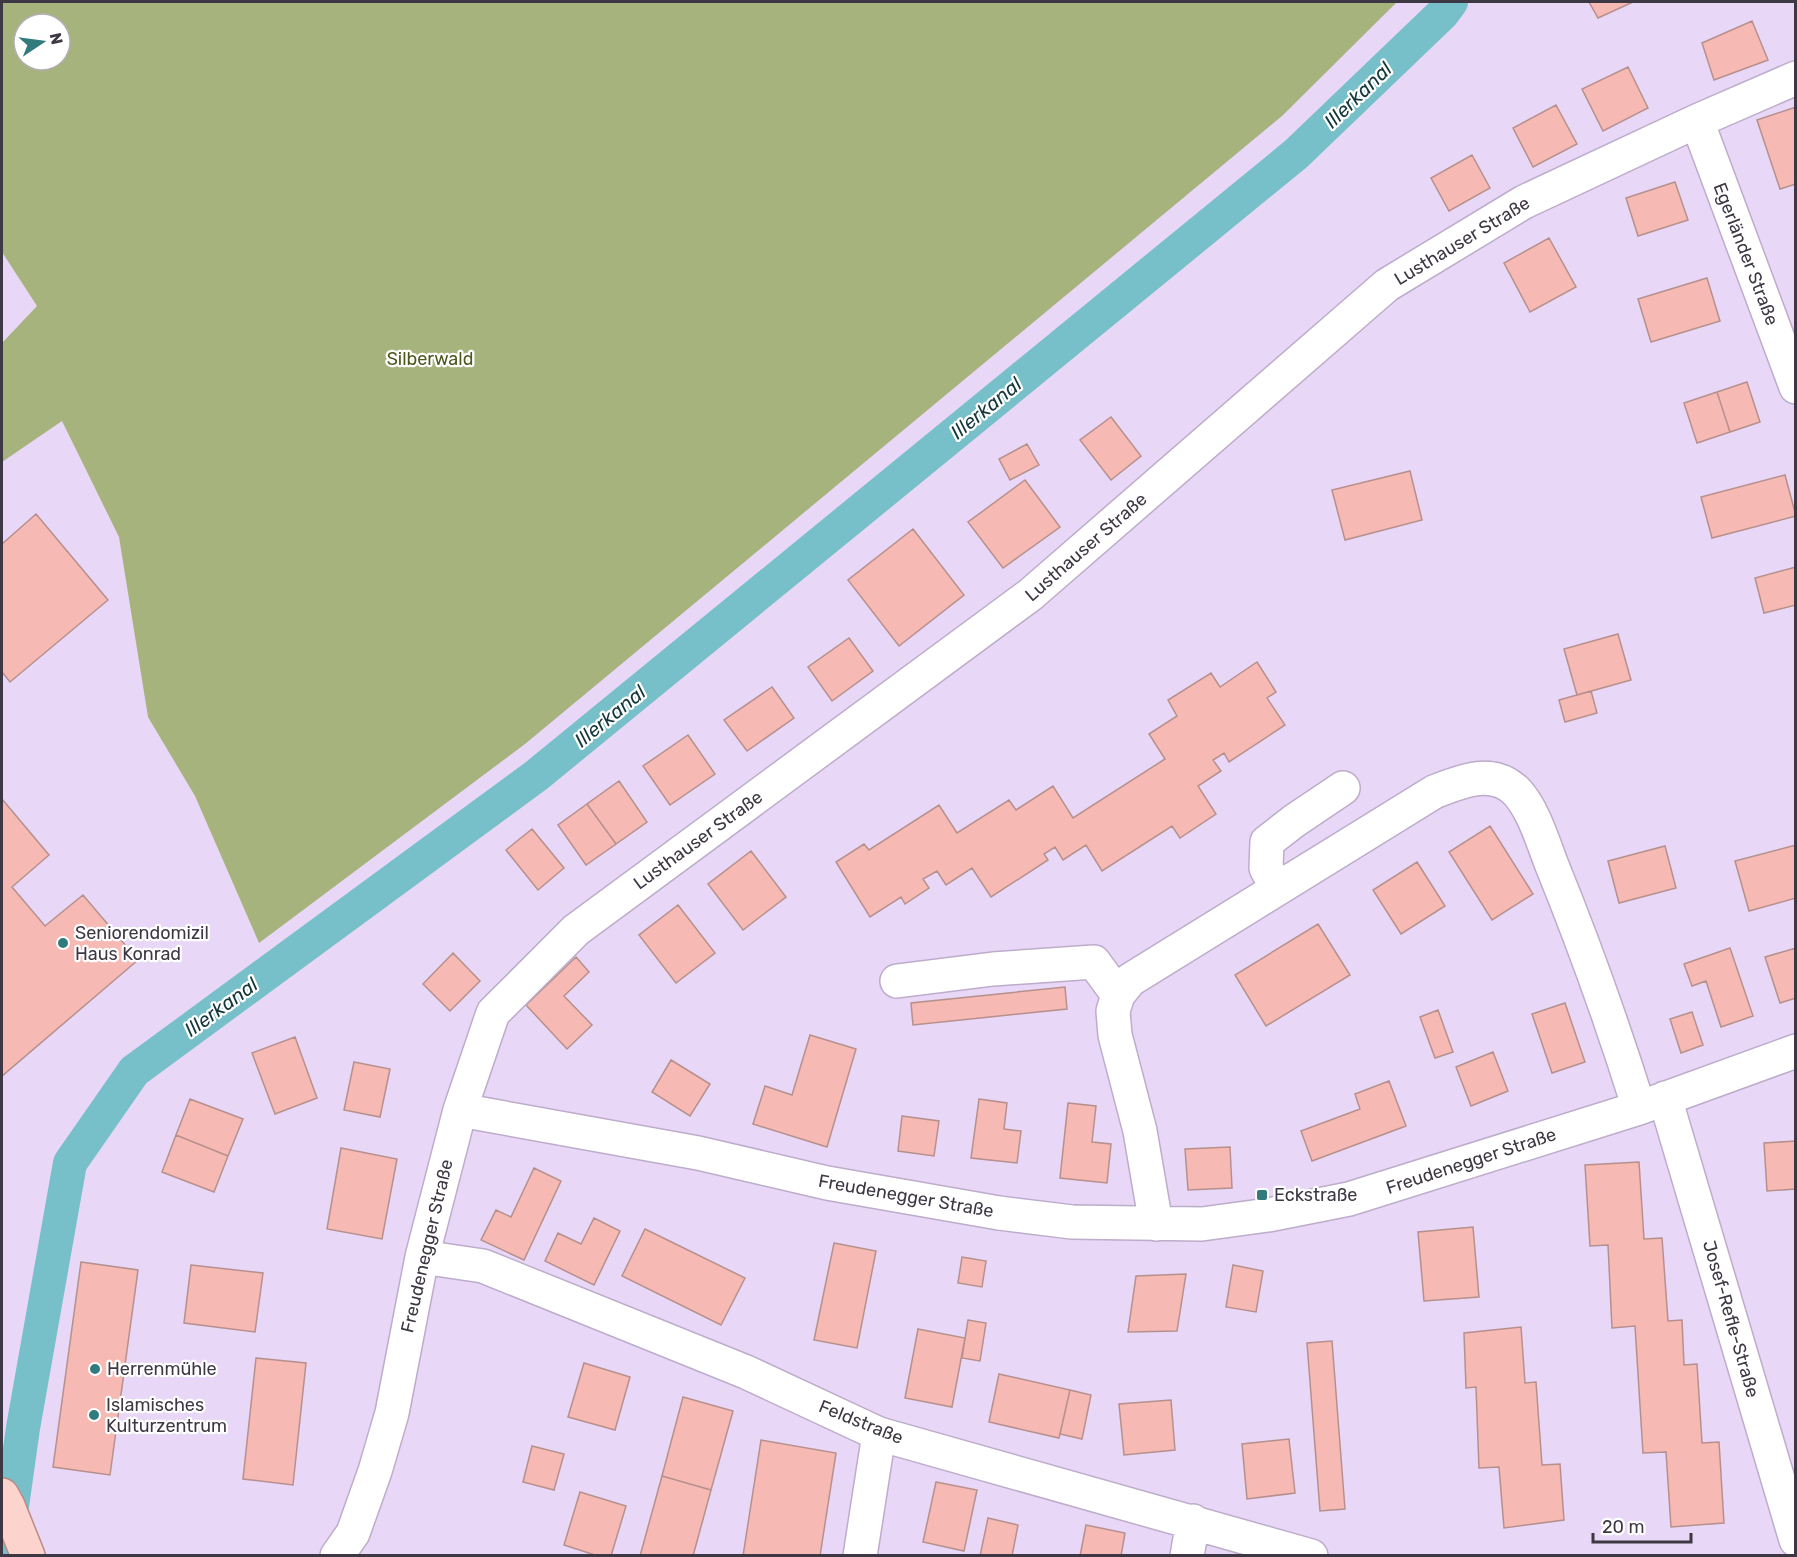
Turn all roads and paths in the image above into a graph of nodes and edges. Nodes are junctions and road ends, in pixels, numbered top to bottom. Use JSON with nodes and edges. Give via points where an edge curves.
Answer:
{"nodes":[{"id":1,"x":1796,"y":78,"type":"edge"},
{"id":2,"x":1697,"y":121,"type":"junction"},
{"id":3,"x":1796,"y":387,"type":"edge"},
{"id":4,"x":1343,"y":788,"type":"dead end"},
{"id":5,"x":1277,"y":888,"type":"junction"},
{"id":6,"x":897,"y":981,"type":"dead end"},
{"id":7,"x":1118,"y":995,"type":"junction"},
{"id":8,"x":1796,"y":1051,"type":"edge"},
{"id":9,"x":1652,"y":1103,"type":"junction"},
{"id":10,"x":460,"y":1110,"type":"junction"},
{"id":11,"x":1156,"y":1224,"type":"junction"},
{"id":12,"x":422,"y":1257,"type":"junction"},
{"id":13,"x":879,"y":1434,"type":"junction"},
{"id":14,"x":2,"y":1495,"type":"edge"},
{"id":15,"x":1192,"y":1521,"type":"junction"},
{"id":16,"x":1796,"y":1540,"type":"edge"},
{"id":17,"x":1796,"y":1554,"type":"edge"},
{"id":18,"x":28,"y":1556,"type":"edge"},
{"id":19,"x":337,"y":1556,"type":"edge"},
{"id":20,"x":860,"y":1556,"type":"edge"},
{"id":21,"x":1187,"y":1556,"type":"edge"},
{"id":22,"x":1311,"y":1556,"type":"edge"},
{"id":23,"x":1788,"y":1556,"type":"edge"}],
"edges":[{"from":1,"to":2,"type":"street","name":"Lusthauser Straße"},
{"from":2,"to":3,"type":"street","name":"Egerländer Straße"},
{"from":2,"to":10,"type":"street","name":"Lusthauser Straße","via":[[1524,202],[1387,285],[1030,595],[576,930],[493,1013]]},
{"from":4,"to":5,"type":"street","via":[[1267,843],[1266,868]]},
{"from":5,"to":7,"type":"street","via":[[1130,980]]},
{"from":5,"to":9,"type":"street","via":[[1434,792],[1484,777],[1515,790],[1531,814]]},
{"from":6,"to":7,"type":"street","via":[[1094,962]]},
{"from":7,"to":11,"type":"street","via":[[1113,1011],[1115,1035],[1140,1131]]},
{"from":8,"to":9,"type":"street","name":"Freudenegger Straße"},
{"from":9,"to":11,"type":"street","name":"Freudenegger Straße","via":[[1337,1203],[1202,1224]]},
{"from":9,"to":16,"type":"street","name":"Josef-Refle-Straße"},
{"from":10,"to":11,"type":"street","name":"Freudenegger Straße","via":[[999,1213],[1072,1222]]},
{"from":10,"to":12,"type":"street","name":"Freudenegger Straße"},
{"from":12,"to":13,"type":"street","name":"Feldstraße","via":[[483,1266],[746,1372]]},
{"from":12,"to":19,"type":"street","name":"Freudenegger Straße","via":[[392,1413],[353,1533]]},
{"from":13,"to":15,"type":"street","name":"Feldstraße"},
{"from":13,"to":20,"type":"street"},
{"from":14,"to":18,"type":"main road"},
{"from":15,"to":21,"type":"street"},
{"from":15,"to":22,"type":"street","name":"Feldstraße"},
{"from":17,"to":23,"type":"street"}]}
